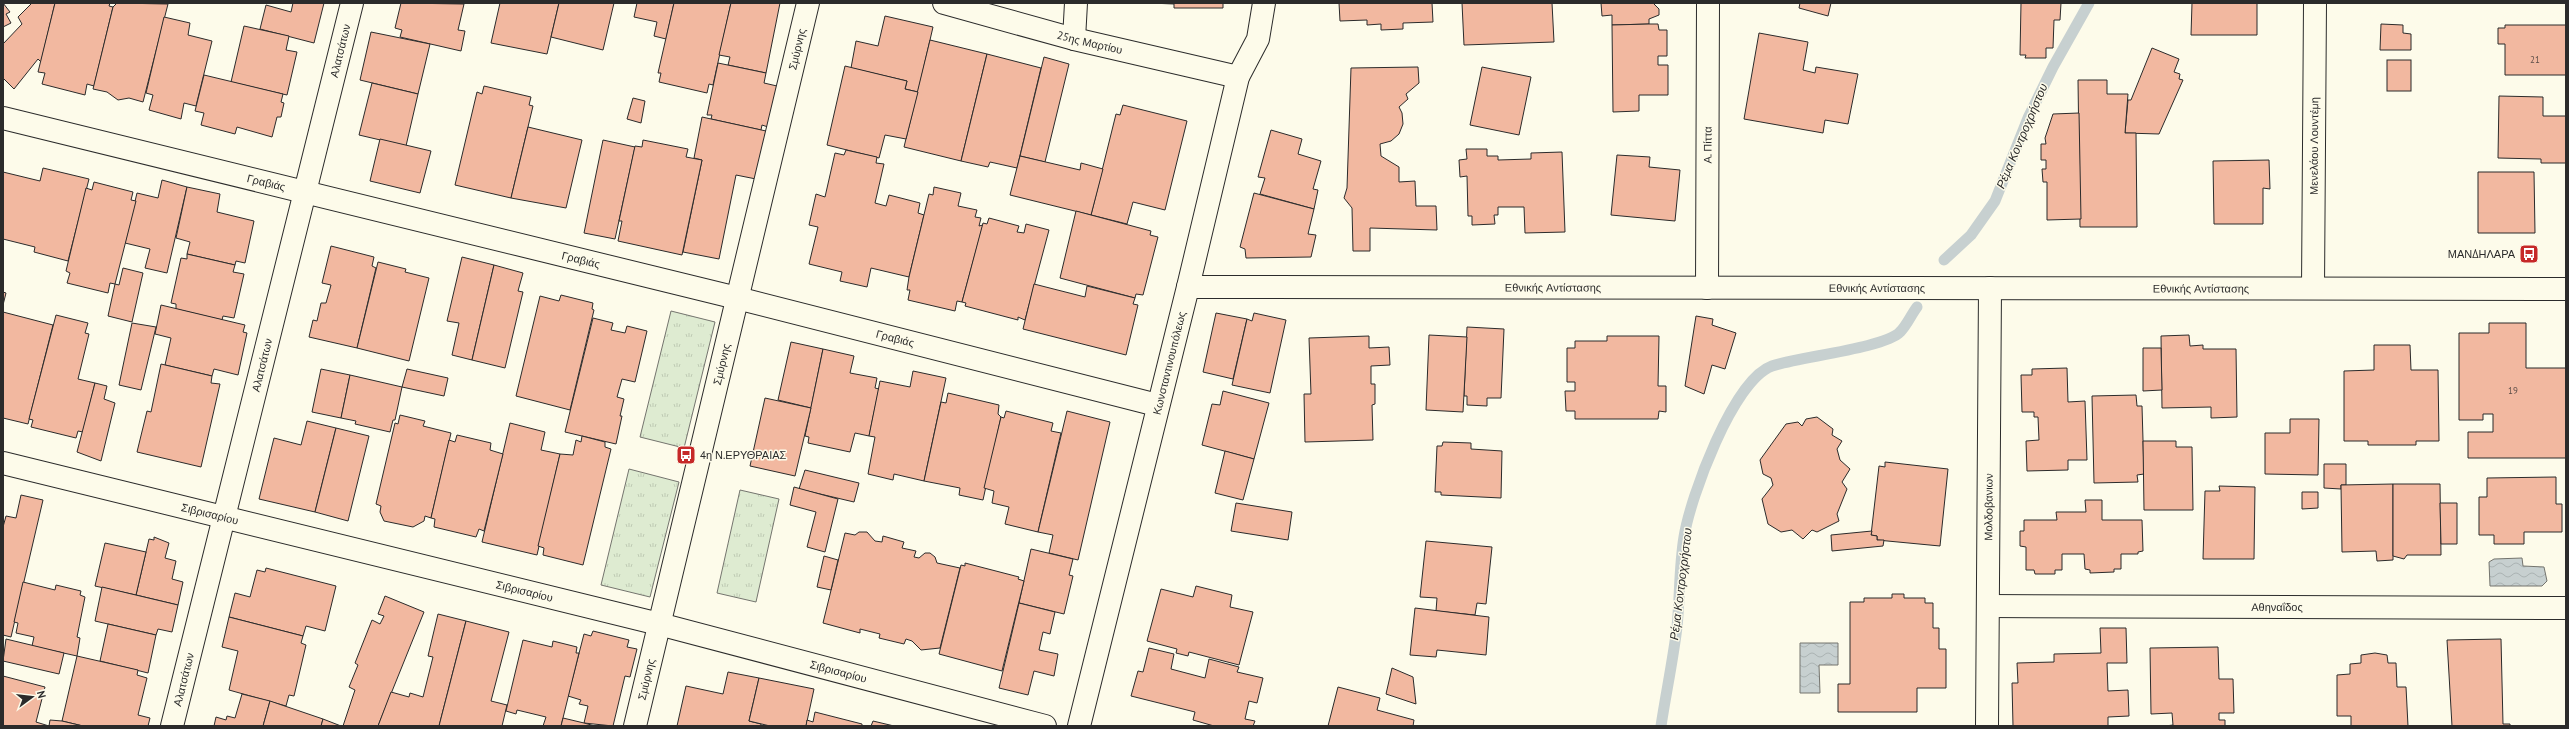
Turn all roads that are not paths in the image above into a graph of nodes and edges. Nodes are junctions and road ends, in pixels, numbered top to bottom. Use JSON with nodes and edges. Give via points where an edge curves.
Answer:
{"nodes":[{"id":1,"x":352,"y":3,"type":"edge"},
{"id":2,"x":808,"y":3,"type":"edge"},
{"id":3,"x":944,"y":3,"type":"edge"},
{"id":4,"x":1076,"y":3,"type":"edge"},
{"id":5,"x":1264,"y":3,"type":"edge"},
{"id":6,"x":1708,"y":3,"type":"edge"},
{"id":7,"x":2315,"y":3,"type":"edge"},
{"id":8,"x":1074,"y":39,"type":"junction"},
{"id":9,"x":1238,"y":78,"type":"junction"},
{"id":10,"x":3,"y":118,"type":"edge"},
{"id":11,"x":305,"y":193,"type":"junction"},
{"id":12,"x":1188,"y":287,"type":"junction"},
{"id":13,"x":1708,"y":288,"type":"junction"},
{"id":14,"x":1990,"y":288,"type":"junction"},
{"id":15,"x":2313,"y":288,"type":"junction"},
{"id":16,"x":2566,"y":289,"type":"edge"},
{"id":17,"x":737,"y":298,"type":"junction"},
{"id":18,"x":1157,"y":405,"type":"junction"},
{"id":19,"x":3,"y":463,"type":"edge"},
{"id":20,"x":224,"y":516,"type":"junction"},
{"id":21,"x":1988,"y":606,"type":"junction"},
{"id":22,"x":2566,"y":608,"type":"edge"},
{"id":23,"x":659,"y":624,"type":"junction"},
{"id":24,"x":172,"y":726,"type":"edge"},
{"id":25,"x":635,"y":726,"type":"edge"},
{"id":26,"x":1045,"y":726,"type":"edge"},
{"id":27,"x":1078,"y":726,"type":"edge"},
{"id":28,"x":1987,"y":726,"type":"edge"}],
"edges":[{"from":1,"to":11,"type":"street","name":"Αλατσάτων"},
{"from":2,"to":17,"type":"street","name":"Σμύρνης"},
{"from":3,"to":8,"type":"street","name":"25ης Μαρτίου"},
{"from":4,"to":8,"type":"street"},
{"from":5,"to":9,"type":"street","name":"Κωνσταντινουπόλεως","via":[[1258,39]]},
{"from":6,"to":13,"type":"street","name":"Α. Πίττα"},
{"from":7,"to":15,"type":"street","name":"Μενελάου Λουντέμη"},
{"from":8,"to":9,"type":"street","name":"25ης Μαρτίου"},
{"from":9,"to":12,"type":"street","name":"Κωνσταντινουπόλεως"},
{"from":10,"to":11,"type":"street","name":"Γραβιάς"},
{"from":11,"to":17,"type":"street","name":"Γραβιάς"},
{"from":11,"to":20,"type":"street","name":"Αλατσάτων"},
{"from":12,"to":13,"type":"street","name":"Εθνικής Αντίστασης"},
{"from":12,"to":18,"type":"street","name":"Κωνσταντινουπόλεως"},
{"from":13,"to":14,"type":"street","name":"Εθνικής Αντίστασης"},
{"from":14,"to":15,"type":"street","name":"Εθνικής Αντίστασης"},
{"from":14,"to":21,"type":"street","name":"Μολδοβανιων"},
{"from":15,"to":16,"type":"street","name":"Εθνικής Αντίστασης"},
{"from":17,"to":18,"type":"street","name":"Γραβιάς"},
{"from":17,"to":23,"type":"street","name":"Σμύρνης"},
{"from":18,"to":27,"type":"street","name":"Κωνσταντινουπόλεως"},
{"from":19,"to":20,"type":"street","name":"Σιβρισαρίου"},
{"from":20,"to":23,"type":"street","name":"Σιβρισαρίου"},
{"from":20,"to":24,"type":"street","name":"Αλατσάτων"},
{"from":21,"to":22,"type":"street","name":"Αθηναΐδος"},
{"from":21,"to":28,"type":"street","name":"Μολδοβανιων"},
{"from":23,"to":25,"type":"street","name":"Σμύρνης"},
{"from":23,"to":26,"type":"street","name":"Σιβρισαρίου"}]}
